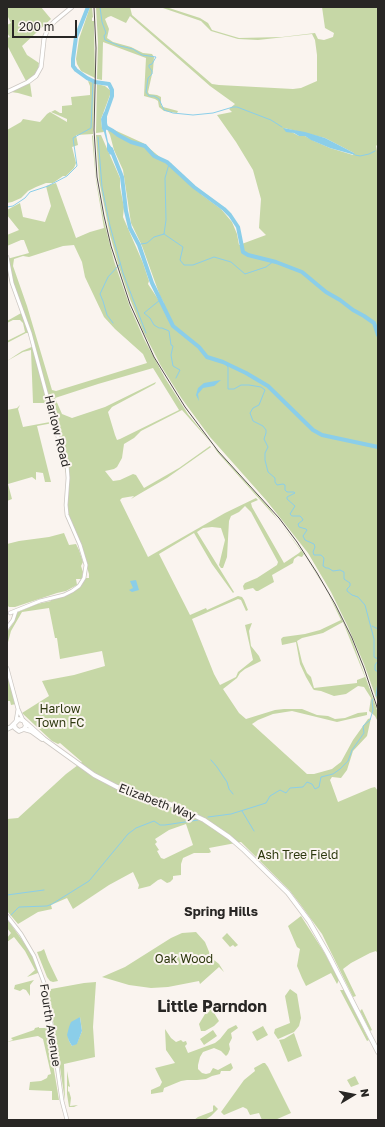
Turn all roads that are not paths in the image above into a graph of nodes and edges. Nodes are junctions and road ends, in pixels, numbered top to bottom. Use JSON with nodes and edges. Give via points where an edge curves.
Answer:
{"nodes":[{"id":1,"x":72,"y":7,"type":"edge"},
{"id":2,"x":7,"y":92,"type":"edge"},
{"id":3,"x":7,"y":257,"type":"edge"},
{"id":4,"x":16,"y":611,"type":"junction"},
{"id":5,"x":8,"y":613,"type":"edge"},
{"id":6,"x":13,"y":617,"type":"junction"},
{"id":7,"x":8,"y":624,"type":"edge"},
{"id":8,"x":7,"y":628,"type":"edge"},
{"id":9,"x":7,"y":668,"type":"edge"},
{"id":10,"x":18,"y":709,"type":"junction"},
{"id":11,"x":24,"y":721,"type":"junction"},
{"id":12,"x":15,"y":723,"type":"junction"},
{"id":13,"x":7,"y":729,"type":"edge"},
{"id":14,"x":24,"y":729,"type":"junction"},
{"id":15,"x":18,"y":730,"type":"junction"},
{"id":16,"x":44,"y":739,"type":"junction"},
{"id":17,"x":7,"y":916,"type":"edge"},
{"id":18,"x":378,"y":1052,"type":"edge"},
{"id":19,"x":67,"y":1120,"type":"edge"}],
"edges":[{"from":1,"to":2,"type":"main road","via":[[48,28],[41,67],[36,76]]},
{"from":3,"to":4,"type":"street","name":"Harlow Road","via":[[12,283],[30,333],[65,456],[68,478],[67,515],[86,564],[84,578],[72,591]]},
{"from":4,"to":5,"type":"street","name":"Harlow Road"},
{"from":4,"to":6,"type":"street"},
{"from":5,"to":6,"type":"street"},
{"from":6,"to":7,"type":"street"},
{"from":7,"to":8,"type":"street"},
{"from":9,"to":10,"type":"street"},
{"from":10,"to":11,"type":"street"},
{"from":10,"to":12,"type":"street"},
{"from":11,"to":12,"type":"main road","via":[[19,719]]},
{"from":11,"to":14,"type":"main road"},
{"from":11,"to":16,"type":"main road","name":"Elizabeth Way"},
{"from":12,"to":13,"type":"main road"},
{"from":12,"to":15,"type":"main road"},
{"from":13,"to":15,"type":"main road"},
{"from":14,"to":15,"type":"main road"},
{"from":14,"to":16,"type":"main road","name":"Elizabeth Way"},
{"from":16,"to":18,"type":"main road","name":"Elizabeth Way","via":[[94,775],[117,787],[172,805],[204,820],[244,850],[288,893],[309,921]]},
{"from":17,"to":19,"type":"street","name":"Fourth Avenue","via":[[34,956],[46,988]]}]}
